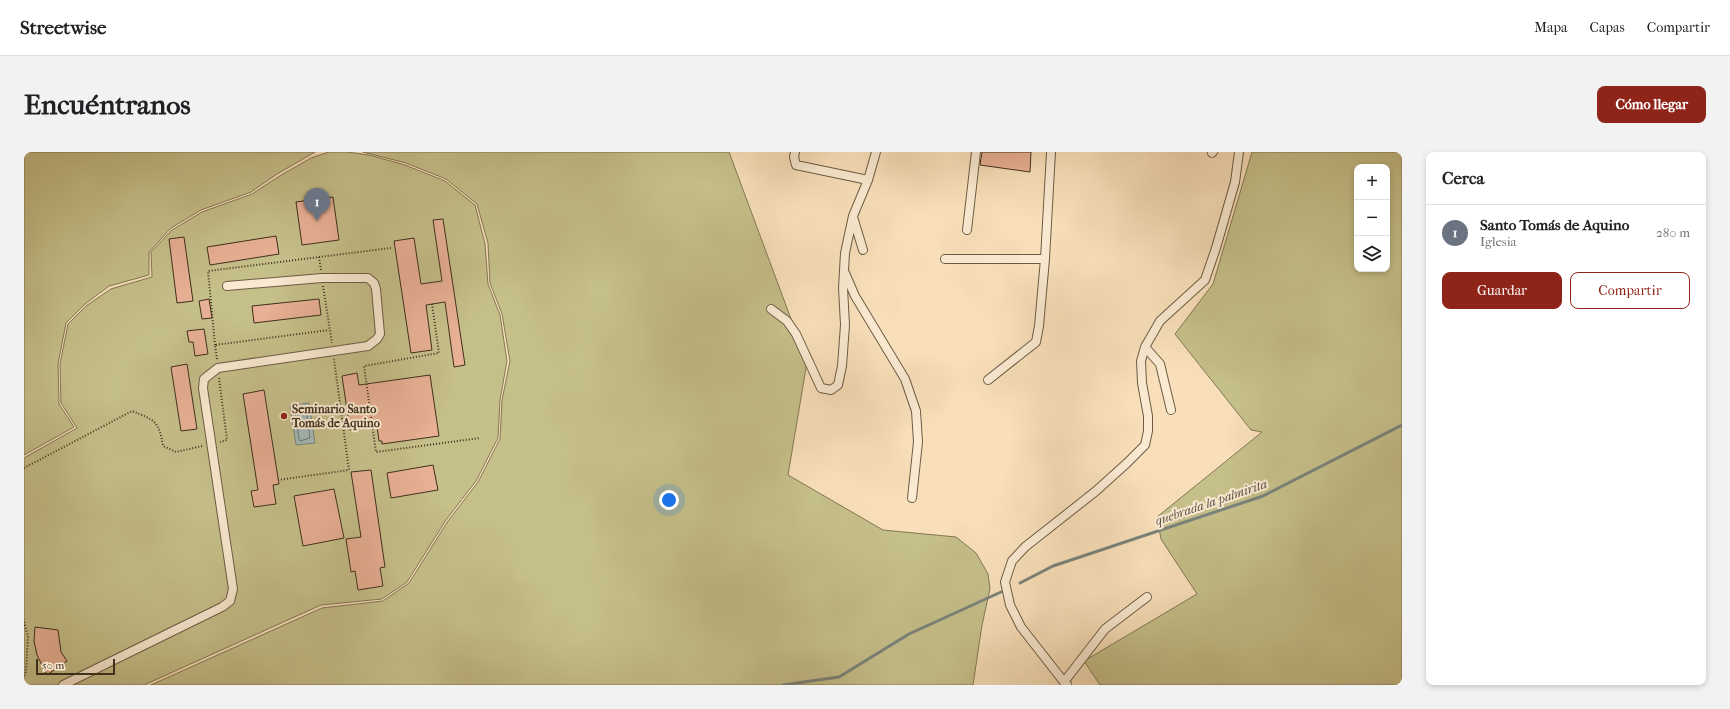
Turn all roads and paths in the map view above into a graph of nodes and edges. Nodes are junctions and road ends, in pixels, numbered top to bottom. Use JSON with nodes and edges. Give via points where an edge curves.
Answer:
{"nodes":[{"id":1,"x":795,"y":152,"type":"edge"},
{"id":2,"x":876,"y":152,"type":"edge"},
{"id":3,"x":976,"y":152,"type":"edge"},
{"id":4,"x":1051,"y":152,"type":"edge"},
{"id":5,"x":1239,"y":152,"type":"edge"},
{"id":6,"x":868,"y":180,"type":"junction"},
{"id":7,"x":853,"y":216,"type":"junction"},
{"id":8,"x":967,"y":230,"type":"dead end"},
{"id":9,"x":863,"y":250,"type":"dead end"},
{"id":10,"x":319,"y":257,"type":"dead end"},
{"id":11,"x":945,"y":259,"type":"dead end"},
{"id":12,"x":1045,"y":259,"type":"junction"},
{"id":13,"x":844,"y":271,"type":"junction"},
{"id":14,"x":322,"y":278,"type":"junction"},
{"id":15,"x":227,"y":286,"type":"dead end"},
{"id":16,"x":432,"y":304,"type":"dead end"},
{"id":17,"x":771,"y":309,"type":"dead end"},
{"id":18,"x":329,"y":330,"type":"junction"},
{"id":19,"x":1145,"y":347,"type":"junction"},
{"id":20,"x":333,"y":350,"type":"junction"},
{"id":21,"x":218,"y":368,"type":"junction"},
{"id":22,"x":988,"y":380,"type":"dead end"},
{"id":23,"x":1171,"y":410,"type":"dead end"},
{"id":24,"x":480,"y":438,"type":"dead end"},
{"id":25,"x":212,"y":443,"type":"junction"},
{"id":26,"x":24,"y":468,"type":"edge"},
{"id":27,"x":278,"y":480,"type":"dead end"},
{"id":28,"x":912,"y":498,"type":"dead end"},
{"id":29,"x":1147,"y":597,"type":"dead end"},
{"id":30,"x":24,"y":622,"type":"edge"},
{"id":31,"x":24,"y":676,"type":"edge"},
{"id":32,"x":1066,"y":683,"type":"edge"},
{"id":33,"x":62,"y":685,"type":"edge"}],
"edges":[{"from":1,"to":6,"type":"street","via":[[796,165]]},
{"from":2,"to":6,"type":"street"},
{"from":3,"to":8,"type":"street"},
{"from":4,"to":12,"type":"street"},
{"from":5,"to":19,"type":"street","via":[[1235,182],[1205,280],[1160,321]]},
{"from":6,"to":7,"type":"street"},
{"from":7,"to":9,"type":"street"},
{"from":7,"to":13,"type":"street"},
{"from":10,"to":14,"type":"path"},
{"from":11,"to":12,"type":"street"},
{"from":12,"to":22,"type":"street","via":[[1036,342]]},
{"from":13,"to":17,"type":"street","via":[[845,325],[842,366],[838,385],[831,390],[821,388],[796,334],[786,321]]},
{"from":13,"to":28,"type":"street","via":[[855,296],[905,379],[916,411],[918,442]]},
{"from":14,"to":15,"type":"street"},
{"from":14,"to":18,"type":"path"},
{"from":14,"to":20,"type":"street","via":[[362,276],[371,280],[376,289],[381,330],[378,339],[368,346]]},
{"from":16,"to":24,"type":"path","via":[[439,354],[364,366],[376,452]]},
{"from":18,"to":20,"type":"path"},
{"from":18,"to":21,"type":"path","via":[[216,345]]},
{"from":19,"to":23,"type":"street","via":[[1160,364]]},
{"from":19,"to":32,"type":"street","via":[[1141,362],[1148,416],[1145,445],[1096,491],[1025,547],[1012,561],[1005,582],[1010,605],[1020,627]]},
{"from":20,"to":21,"type":"street"},
{"from":20,"to":27,"type":"path","via":[[349,470]]},
{"from":21,"to":25,"type":"street","via":[[204,379],[203,388]]},
{"from":21,"to":25,"type":"path","via":[[227,440]]},
{"from":25,"to":26,"type":"path","via":[[176,452],[163,446],[161,432],[154,420],[132,411]]},
{"from":25,"to":33,"type":"street","via":[[233,589],[230,601]]},
{"from":29,"to":32,"type":"street","via":[[1105,629]]},
{"from":30,"to":31,"type":"path","via":[[28,636]]}]}
